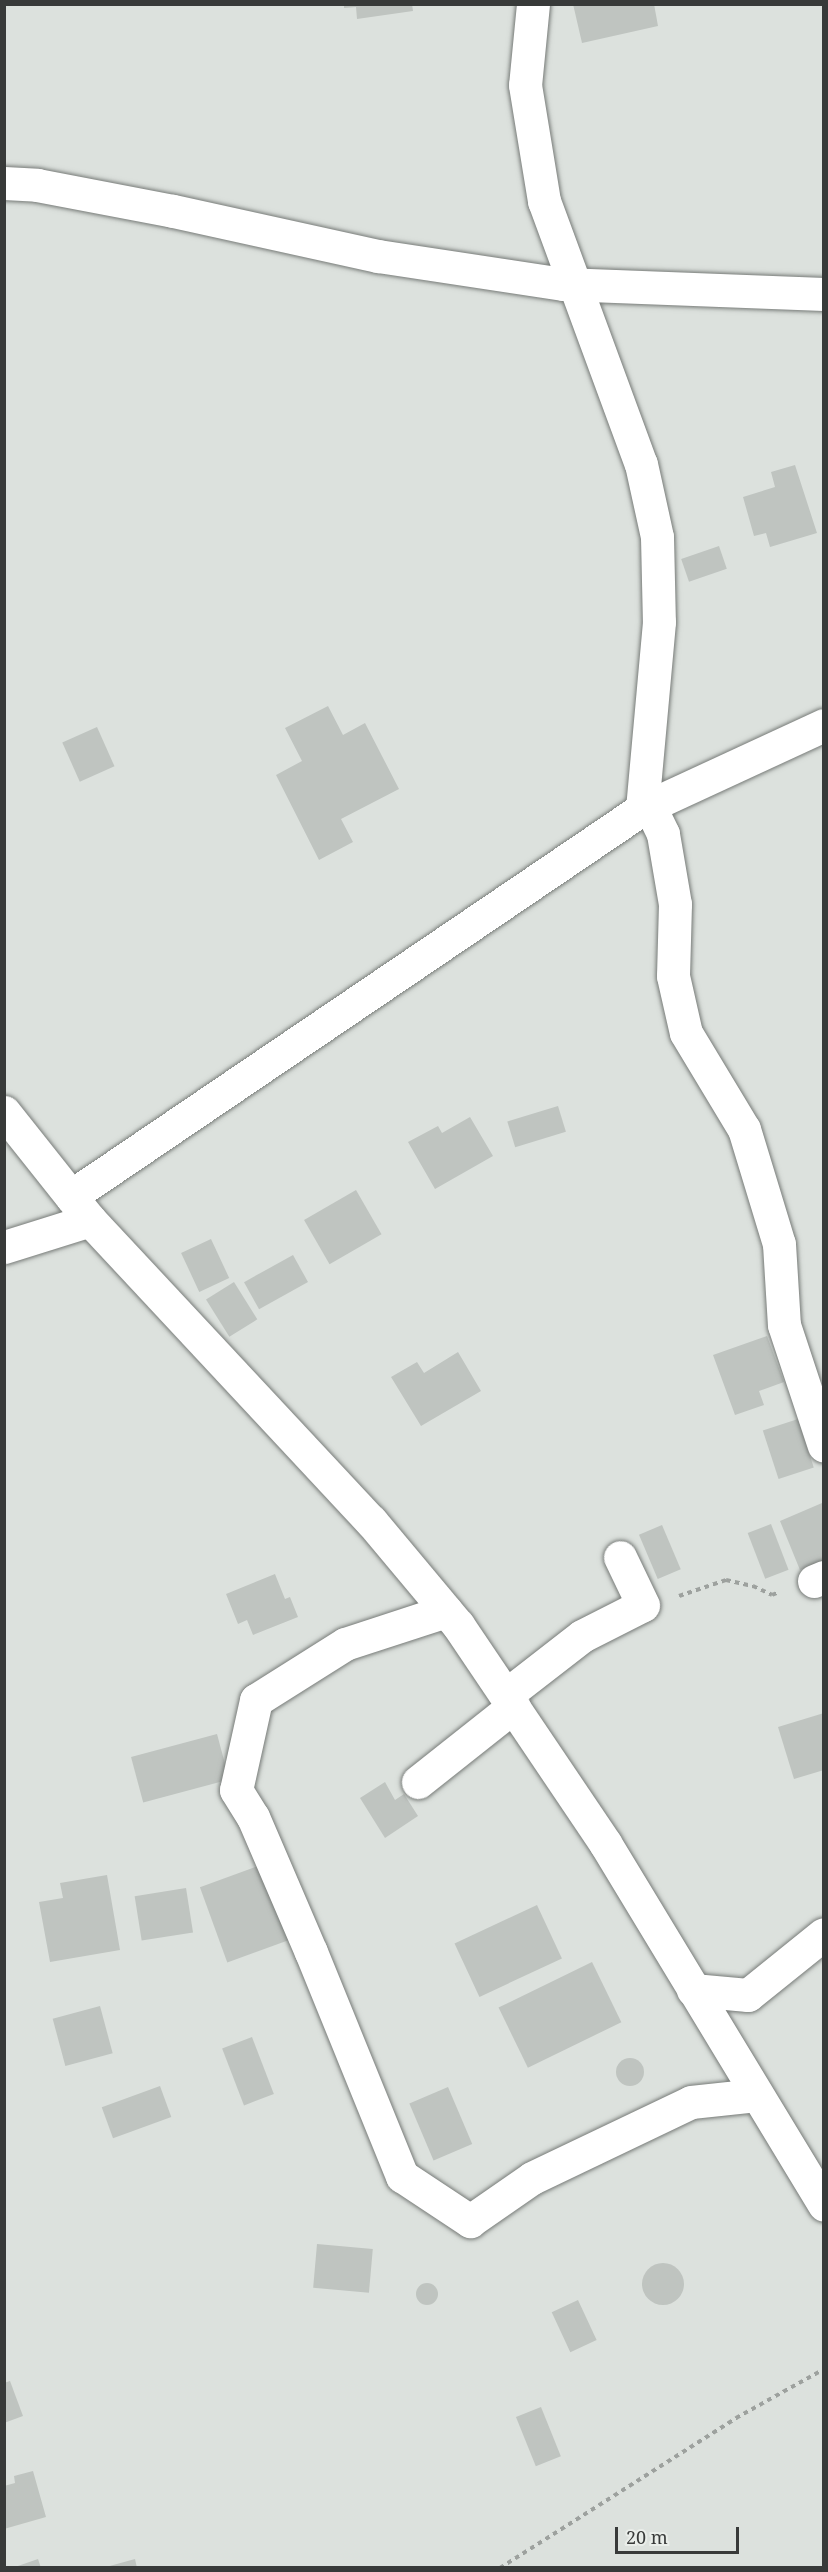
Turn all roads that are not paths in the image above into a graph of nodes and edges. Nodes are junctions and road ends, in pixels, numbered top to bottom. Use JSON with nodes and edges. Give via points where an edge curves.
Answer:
{"nodes":[{"id":1,"x":533,"y":4,"type":"edge"},
{"id":2,"x":4,"y":183,"type":"edge"},
{"id":3,"x":575,"y":284,"type":"junction"},
{"id":4,"x":824,"y":294,"type":"edge"},
{"id":5,"x":824,"y":725,"type":"edge"},
{"id":6,"x":645,"y":807,"type":"junction"},
{"id":7,"x":4,"y":1112,"type":"edge"},
{"id":8,"x":81,"y":1208,"type":"junction"},
{"id":9,"x":4,"y":1247,"type":"edge"},
{"id":10,"x":824,"y":1446,"type":"edge"},
{"id":11,"x":620,"y":1557,"type":"dead end"},
{"id":12,"x":446,"y":1611,"type":"junction"},
{"id":13,"x":510,"y":1700,"type":"junction"},
{"id":14,"x":418,"y":1782,"type":"dead end"},
{"id":15,"x":824,"y":1934,"type":"edge"},
{"id":16,"x":693,"y":1989,"type":"junction"},
{"id":17,"x":757,"y":2095,"type":"junction"},
{"id":18,"x":824,"y":2205,"type":"edge"}],
"edges":[{"from":1,"to":3,"type":"street","via":[[525,86],[544,201]]},
{"from":2,"to":3,"type":"street","via":[[37,185],[173,211],[378,256]]},
{"from":3,"to":4,"type":"street"},
{"from":3,"to":6,"type":"street","via":[[603,371],[641,464],[657,537],[659,622]]},
{"from":5,"to":6,"type":"street"},
{"from":6,"to":8,"type":"street"},
{"from":6,"to":10,"type":"street","via":[[663,834],[675,904],[673,976],[686,1032],[744,1129],[779,1244],[784,1325]]},
{"from":7,"to":8,"type":"street"},
{"from":8,"to":9,"type":"street"},
{"from":8,"to":12,"type":"street","via":[[371,1521]]},
{"from":11,"to":13,"type":"street","via":[[643,1605],[582,1636]]},
{"from":12,"to":13,"type":"street"},
{"from":12,"to":17,"type":"street","via":[[345,1644],[256,1700],[236,1790],[253,1817],[402,2176],[470,2221],[532,2178],[691,2102]]},
{"from":13,"to":14,"type":"street"},
{"from":13,"to":16,"type":"street","via":[[605,1843]]},
{"from":15,"to":16,"type":"street","via":[[748,1995]]},
{"from":16,"to":17,"type":"street"},
{"from":17,"to":18,"type":"street"}]}
